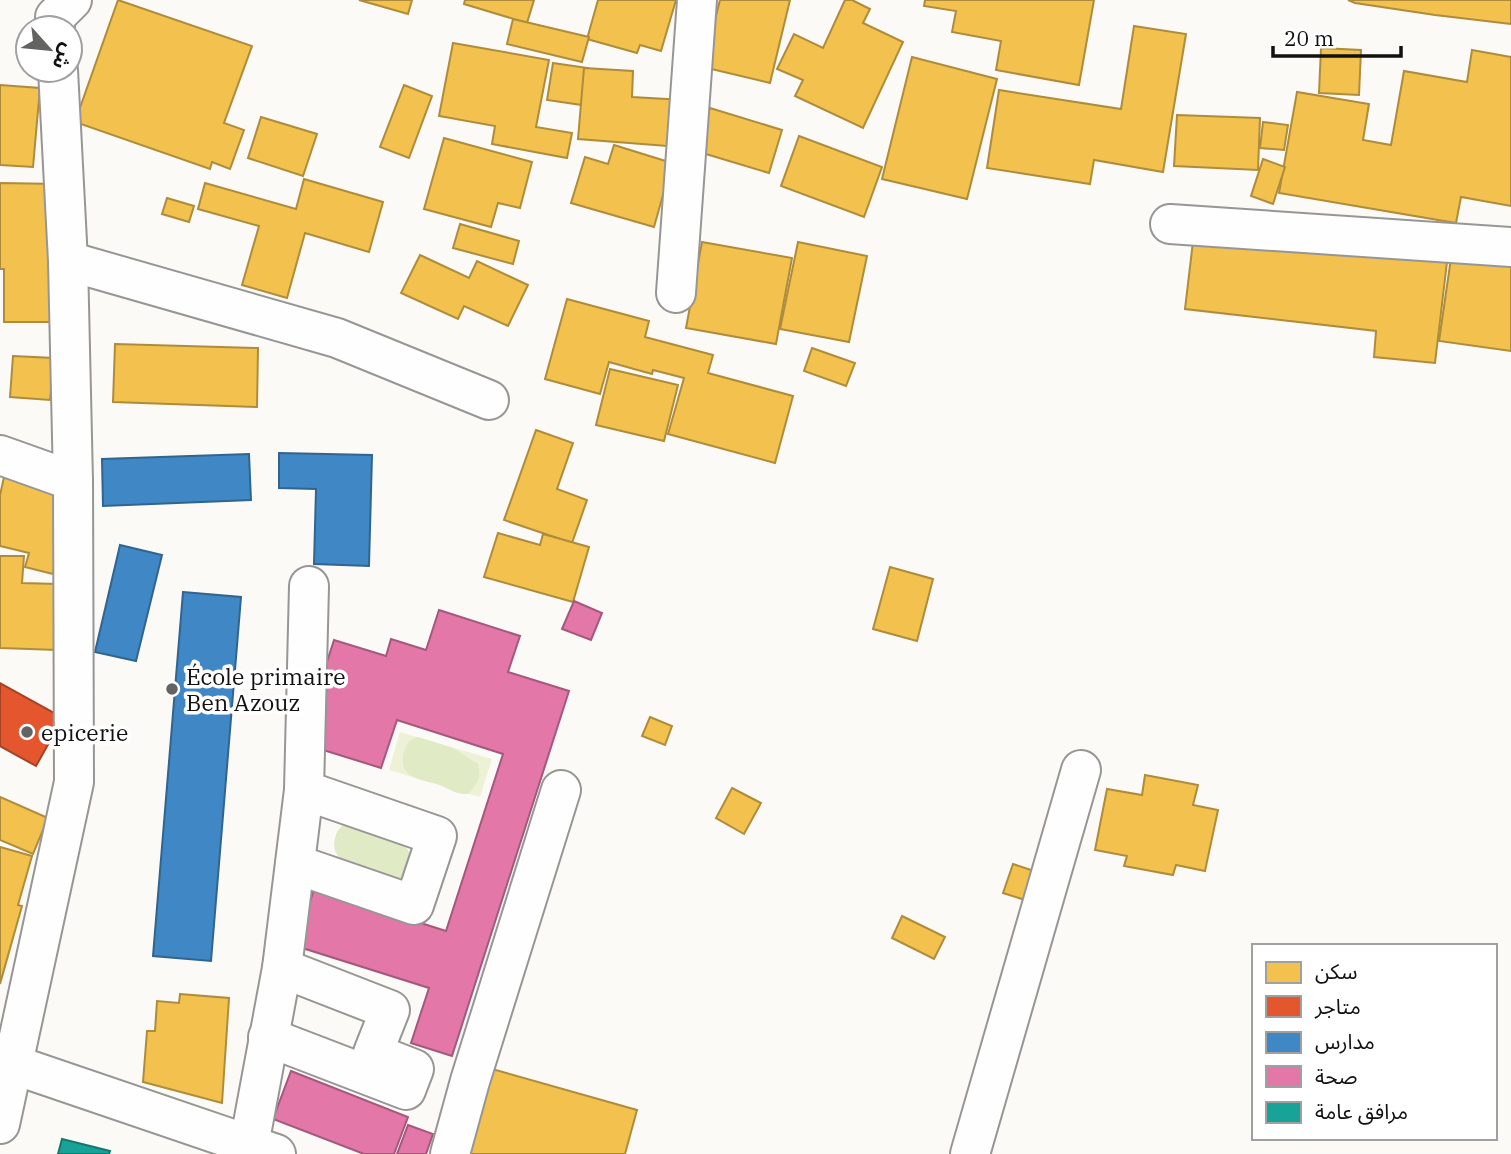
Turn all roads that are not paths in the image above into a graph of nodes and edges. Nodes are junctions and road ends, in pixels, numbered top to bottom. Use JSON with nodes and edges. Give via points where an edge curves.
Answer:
{"nodes":[{"id":1,"x":72,"y":0,"type":"edge"},
{"id":2,"x":696,"y":0,"type":"edge"},
{"id":3,"x":57,"y":14,"type":"edge"},
{"id":4,"x":59,"y":84,"type":"edge"},
{"id":5,"x":1170,"y":224,"type":"dead end"},
{"id":6,"x":1511,"y":247,"type":"edge"},
{"id":7,"x":68,"y":261,"type":"junction"},
{"id":8,"x":676,"y":293,"type":"dead end"},
{"id":9,"x":489,"y":400,"type":"dead end"},
{"id":10,"x":0,"y":455,"type":"edge"},
{"id":11,"x":73,"y":481,"type":"junction"},
{"id":12,"x":309,"y":586,"type":"dead end"},
{"id":13,"x":1081,"y":770,"type":"dead end"},
{"id":14,"x":304,"y":790,"type":"junction"},
{"id":15,"x":561,"y":790,"type":"dead end"},
{"id":16,"x":295,"y":864,"type":"junction"},
{"id":17,"x":282,"y":968,"type":"junction"},
{"id":18,"x":268,"y":1037,"type":"junction"},
{"id":19,"x":7,"y":1063,"type":"edge"},
{"id":20,"x":0,"y":1125,"type":"edge"},
{"id":21,"x":263,"y":1149,"type":"edge"},
{"id":22,"x":450,"y":1154,"type":"edge"},
{"id":23,"x":970,"y":1154,"type":"edge"}],
"edges":[{"from":1,"to":3,"type":"street"},
{"from":2,"to":8,"type":"street"},
{"from":4,"to":7,"type":"street"},
{"from":5,"to":6,"type":"street"},
{"from":7,"to":9,"type":"street","via":[[337,338]]},
{"from":7,"to":11,"type":"street"},
{"from":10,"to":11,"type":"street"},
{"from":11,"to":19,"type":"street","via":[[74,782]]},
{"from":12,"to":14,"type":"street"},
{"from":13,"to":23,"type":"street"},
{"from":14,"to":16,"type":"street"},
{"from":14,"to":16,"type":"street","via":[[437,836],[414,905]]},
{"from":15,"to":22,"type":"street"},
{"from":16,"to":17,"type":"street"},
{"from":17,"to":18,"type":"street"},
{"from":17,"to":18,"type":"street","via":[[390,1010],[373,1053],[414,1069],[406,1090]]},
{"from":18,"to":21,"type":"street"},
{"from":19,"to":20,"type":"street"},
{"from":19,"to":21,"type":"street"}]}
